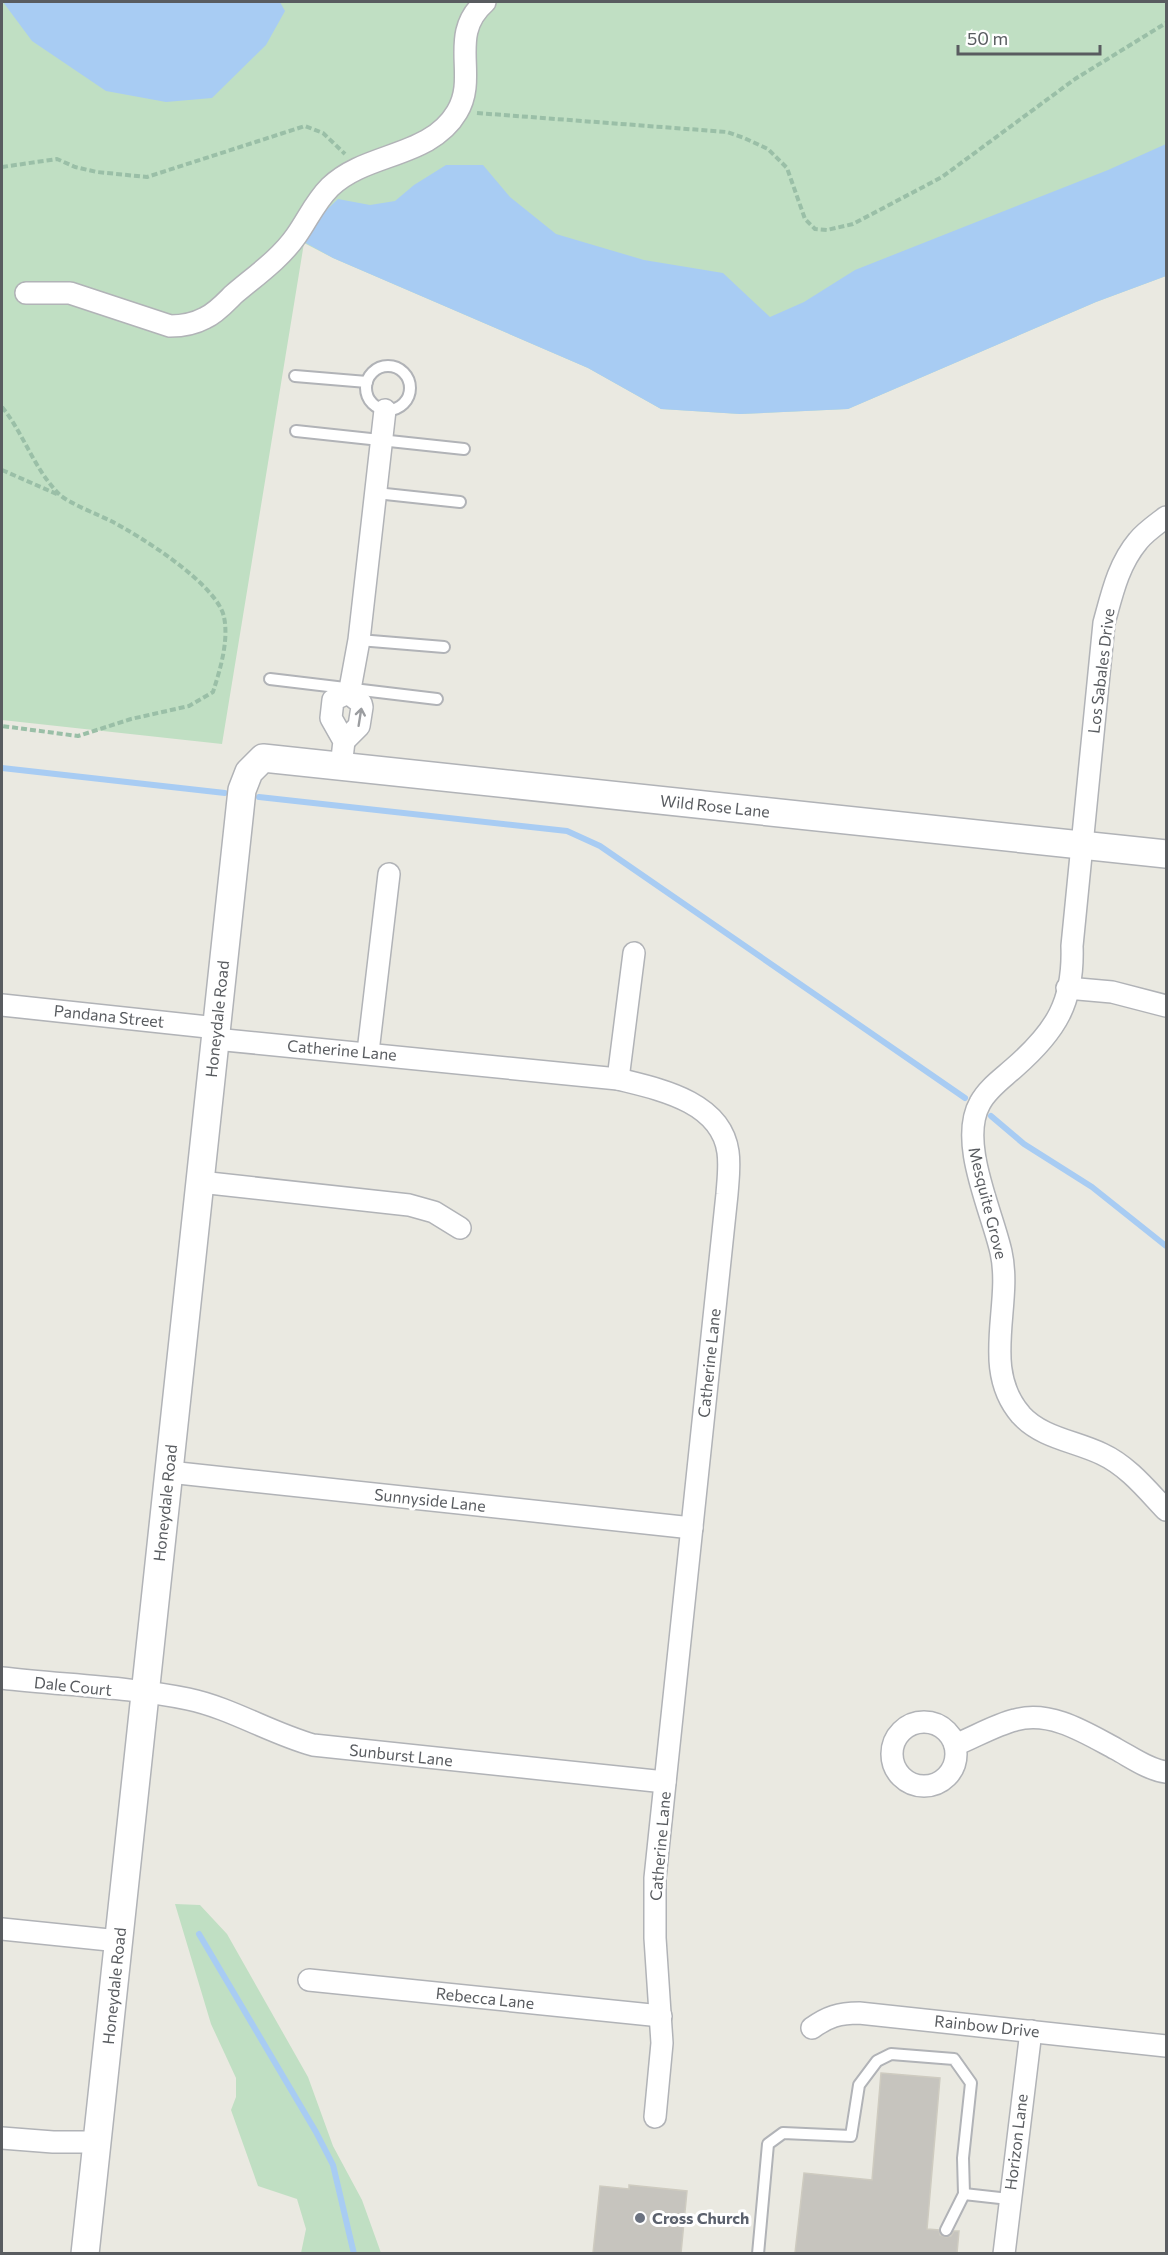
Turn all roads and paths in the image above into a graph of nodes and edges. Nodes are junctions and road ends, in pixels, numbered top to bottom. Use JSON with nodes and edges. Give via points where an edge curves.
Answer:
{"nodes":[{"id":1,"x":485,"y":2,"type":"edge"},
{"id":2,"x":1167,"y":23,"type":"edge"},
{"id":3,"x":458,"y":111,"type":"junction"},
{"id":4,"x":2,"y":168,"type":"edge"},
{"id":5,"x":357,"y":170,"type":"junction"},
{"id":6,"x":26,"y":293,"type":"dead end"},
{"id":7,"x":295,"y":376,"type":"dead end"},
{"id":8,"x":367,"y":382,"type":"junction"},
{"id":9,"x":2,"y":407,"type":"edge"},
{"id":10,"x":385,"y":410,"type":"junction"},
{"id":11,"x":296,"y":431,"type":"dead end"},
{"id":12,"x":382,"y":440,"type":"junction"},
{"id":13,"x":464,"y":449,"type":"dead end"},
{"id":14,"x":2,"y":470,"type":"edge"},
{"id":15,"x":376,"y":493,"type":"junction"},
{"id":16,"x":60,"y":495,"type":"junction"},
{"id":17,"x":460,"y":502,"type":"dead end"},
{"id":18,"x":1167,"y":517,"type":"edge"},
{"id":19,"x":358,"y":640,"type":"junction"},
{"id":20,"x":444,"y":647,"type":"dead end"},
{"id":21,"x":270,"y":679,"type":"dead end"},
{"id":22,"x":349,"y":691,"type":"junction"},
{"id":23,"x":437,"y":699,"type":"dead end"},
{"id":24,"x":2,"y":726,"type":"edge"},
{"id":25,"x":343,"y":754,"type":"junction"},
{"id":26,"x":262,"y":758,"type":"joint"},
{"id":27,"x":1083,"y":846,"type":"junction"},
{"id":28,"x":1167,"y":854,"type":"edge"},
{"id":29,"x":389,"y":874,"type":"dead end"},
{"id":30,"x":634,"y":953,"type":"dead end"},
{"id":31,"x":1067,"y":988,"type":"junction"},
{"id":32,"x":2,"y":1005,"type":"edge"},
{"id":33,"x":1167,"y":1006,"type":"edge"},
{"id":34,"x":216,"y":1033,"type":"junction"},
{"id":35,"x":368,"y":1052,"type":"junction"},
{"id":36,"x":618,"y":1079,"type":"junction"},
{"id":37,"x":200,"y":1182,"type":"junction"},
{"id":38,"x":460,"y":1228,"type":"dead end"},
{"id":39,"x":169,"y":1472,"type":"junction"},
{"id":40,"x":1167,"y":1510,"type":"edge"},
{"id":41,"x":692,"y":1528,"type":"junction"},
{"id":42,"x":2,"y":1678,"type":"edge"},
{"id":43,"x":145,"y":1693,"type":"junction"},
{"id":44,"x":955,"y":1745,"type":"dead end"},
{"id":45,"x":1167,"y":1772,"type":"edge"},
{"id":46,"x":665,"y":1782,"type":"junction"},
{"id":47,"x":2,"y":1929,"type":"edge"},
{"id":48,"x":119,"y":1941,"type":"junction"},
{"id":49,"x":309,"y":1980,"type":"dead end"},
{"id":50,"x":661,"y":2016,"type":"junction"},
{"id":51,"x":812,"y":2028,"type":"dead end"},
{"id":52,"x":1031,"y":2031,"type":"junction"},
{"id":53,"x":1167,"y":2046,"type":"edge"},
{"id":54,"x":655,"y":2117,"type":"dead end"},
{"id":55,"x":2,"y":2138,"type":"edge"},
{"id":56,"x":97,"y":2142,"type":"junction"},
{"id":57,"x":964,"y":2193,"type":"junction"},
{"id":58,"x":1009,"y":2199,"type":"junction"},
{"id":59,"x":946,"y":2230,"type":"dead end"},
{"id":60,"x":85,"y":2253,"type":"edge"},
{"id":61,"x":758,"y":2253,"type":"edge"},
{"id":62,"x":1004,"y":2253,"type":"edge"}],
"edges":[{"from":1,"to":3,"type":"street","via":[[470,18],[465,33],[465,81]]},
{"from":2,"to":3,"type":"path","via":[[1075,79],[942,177],[853,224],[827,230],[815,229],[805,219],[787,168],[768,149],[727,132]]},
{"from":3,"to":5,"type":"street","via":[[423,143]]},
{"from":4,"to":5,"type":"path","via":[[57,159],[97,172],[147,177],[305,126],[323,133],[339,146]]},
{"from":5,"to":6,"type":"street","via":[[324,194],[279,255],[208,317],[194,324],[170,326],[70,293]]},
{"from":7,"to":8,"type":"lane"},
{"from":8,"to":10,"type":"lane","via":[[368,397]]},
{"from":8,"to":10,"type":"lane","via":[[382,366],[396,368],[407,377],[411,390],[405,403]]},
{"from":9,"to":16,"type":"path","via":[[31,457]]},
{"from":10,"to":12,"type":"street"},
{"from":11,"to":12,"type":"lane"},
{"from":12,"to":13,"type":"lane"},
{"from":12,"to":15,"type":"street"},
{"from":14,"to":16,"type":"path"},
{"from":15,"to":17,"type":"lane"},
{"from":15,"to":19,"type":"street"},
{"from":16,"to":24,"type":"path","via":[[164,552],[210,594],[224,616],[222,665],[213,692],[189,706],[78,736]]},
{"from":18,"to":27,"type":"street","name":"Los Sabales Drive","via":[[1139,539],[1125,559],[1104,623]]},
{"from":19,"to":20,"type":"lane"},
{"from":19,"to":22,"type":"street"},
{"from":21,"to":22,"type":"lane"},
{"from":22,"to":23,"type":"lane"},
{"from":22,"to":25,"type":"street","via":[[362,707],[359,726]]},
{"from":25,"to":26,"type":"street","name":"Wild Rose Lane"},
{"from":25,"to":27,"type":"street","name":"Wild Rose Lane"},
{"from":26,"to":34,"type":"street","name":"Honeydale Road","via":[[249,772],[242,790]]},
{"from":27,"to":28,"type":"street","name":"Wild Rose Lane"},
{"from":27,"to":31,"type":"street","name":"Mesquite Grove","via":[[1072,946],[1073,973]]},
{"from":29,"to":35,"type":"street"},
{"from":30,"to":36,"type":"street"},
{"from":31,"to":33,"type":"street","via":[[1112,992]]},
{"from":31,"to":40,"type":"street","name":"Mesquite Grove","via":[[1057,1022],[991,1088],[974,1118],[972,1136],[1002,1262],[998,1347],[1005,1386],[1021,1415],[1034,1427],[1116,1461]]},
{"from":32,"to":34,"type":"street","name":"Pandana Street"},
{"from":34,"to":35,"type":"street","name":"Catherine Lane"},
{"from":34,"to":37,"type":"street","name":"Honeydale Road"},
{"from":35,"to":36,"type":"street","name":"Catherine Lane"},
{"from":36,"to":41,"type":"street","name":"Catherine Lane","via":[[674,1094],[692,1104],[722,1132],[728,1150],[728,1194]]},
{"from":37,"to":38,"type":"street","via":[[409,1205],[434,1212]]},
{"from":37,"to":39,"type":"street","name":"Honeydale Road"},
{"from":39,"to":41,"type":"street","name":"Sunnyside Lane"},
{"from":39,"to":43,"type":"street","name":"Honeydale Road"},
{"from":41,"to":46,"type":"street","name":"Catherine Lane"},
{"from":42,"to":43,"type":"street","name":"Dale Court"},
{"from":43,"to":46,"type":"street","name":"Sunburst Lane","via":[[225,1711],[313,1745]]},
{"from":43,"to":48,"type":"street","name":"Honeydale Road"},
{"from":44,"to":45,"type":"street","via":[[1016,1719],[1053,1720],[1070,1724],[1145,1765]]},
{"from":46,"to":50,"type":"street","name":"Catherine Lane","via":[[654,1906]]},
{"from":47,"to":48,"type":"street"},
{"from":48,"to":56,"type":"street","name":"Honeydale Road"},
{"from":49,"to":50,"type":"street","name":"Rebecca Lane"},
{"from":50,"to":54,"type":"street","name":"Catherine Lane"},
{"from":51,"to":52,"type":"street","name":"Rainbow Drive","via":[[840,2013],[859,2013]]},
{"from":52,"to":53,"type":"street","name":"Rainbow Drive"},
{"from":52,"to":58,"type":"street","name":"Horizon Lane"},
{"from":55,"to":56,"type":"street"},
{"from":56,"to":60,"type":"street","name":"Honeydale Road"},
{"from":57,"to":58,"type":"lane"},
{"from":57,"to":59,"type":"lane"},
{"from":57,"to":61,"type":"lane","via":[[963,2158],[971,2083],[954,2059],[891,2054],[877,2061],[859,2085],[851,2136],[783,2133],[768,2144]]},
{"from":58,"to":62,"type":"street","name":"Horizon Lane"}]}
